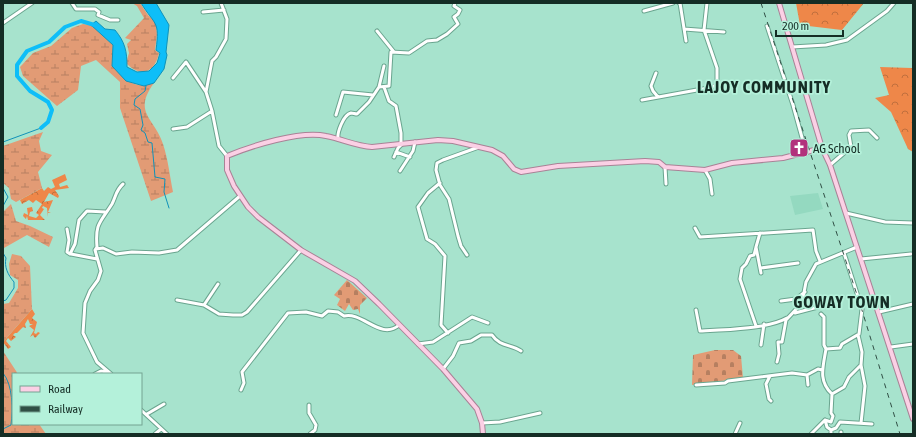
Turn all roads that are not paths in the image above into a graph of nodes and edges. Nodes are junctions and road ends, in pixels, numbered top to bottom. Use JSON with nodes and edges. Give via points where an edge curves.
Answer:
{"nodes":[{"id":1,"x":32,"y":3,"type":"edge"},
{"id":2,"x":72,"y":3,"type":"edge"},
{"id":3,"x":221,"y":3,"type":"edge"},
{"id":4,"x":455,"y":3,"type":"edge"},
{"id":5,"x":673,"y":3,"type":"edge"},
{"id":6,"x":680,"y":3,"type":"edge"},
{"id":7,"x":684,"y":3,"type":"edge"},
{"id":8,"x":707,"y":3,"type":"edge"},
{"id":9,"x":779,"y":3,"type":"edge"},
{"id":10,"x":894,"y":3,"type":"edge"},
{"id":11,"x":224,"y":10,"type":"junction"},
{"id":12,"x":644,"y":11,"type":"dead end"},
{"id":13,"x":203,"y":12,"type":"dead end"},
{"id":14,"x":118,"y":20,"type":"dead end"},
{"id":15,"x":3,"y":23,"type":"edge"},
{"id":16,"x":767,"y":26,"type":"dead end"},
{"id":17,"x":684,"y":29,"type":"junction"},
{"id":18,"x":704,"y":30,"type":"junction"},
{"id":19,"x":378,"y":32,"type":"dead end"},
{"id":20,"x":724,"y":32,"type":"dead end"},
{"id":21,"x":686,"y":41,"type":"dead end"},
{"id":22,"x":792,"y":47,"type":"junction"},
{"id":23,"x":394,"y":52,"type":"junction"},
{"id":24,"x":384,"y":66,"type":"dead end"},
{"id":25,"x":656,"y":73,"type":"dead end"},
{"id":26,"x":173,"y":78,"type":"dead end"},
{"id":27,"x":379,"y":87,"type":"junction"},
{"id":28,"x":384,"y":87,"type":"junction"},
{"id":29,"x":206,"y":92,"type":"junction"},
{"id":30,"x":373,"y":96,"type":"junction"},
{"id":31,"x":658,"y":97,"type":"junction"},
{"id":32,"x":642,"y":100,"type":"dead end"},
{"id":33,"x":212,"y":111,"type":"junction"},
{"id":34,"x":336,"y":115,"type":"dead end"},
{"id":35,"x":173,"y":129,"type":"dead end"},
{"id":36,"x":877,"y":138,"type":"dead end"},
{"id":37,"x":338,"y":139,"type":"junction"},
{"id":38,"x":415,"y":142,"type":"junction"},
{"id":39,"x":402,"y":144,"type":"junction"},
{"id":40,"x":479,"y":146,"type":"junction"},
{"id":41,"x":822,"y":148,"type":"junction"},
{"id":42,"x":396,"y":152,"type":"junction"},
{"id":43,"x":806,"y":152,"type":"junction"},
{"id":44,"x":227,"y":156,"type":"junction"},
{"id":45,"x":394,"y":157,"type":"dead end"},
{"id":46,"x":410,"y":157,"type":"junction"},
{"id":47,"x":830,"y":165,"type":"junction"},
{"id":48,"x":665,"y":167,"type":"junction"},
{"id":49,"x":705,"y":170,"type":"junction"},
{"id":50,"x":400,"y":171,"type":"dead end"},
{"id":51,"x":440,"y":183,"type":"junction"},
{"id":52,"x":123,"y":184,"type":"dead end"},
{"id":53,"x":666,"y":184,"type":"dead end"},
{"id":54,"x":712,"y":194,"type":"dead end"},
{"id":55,"x":240,"y":196,"type":"junction"},
{"id":56,"x":105,"y":212,"type":"junction"},
{"id":57,"x":846,"y":213,"type":"junction"},
{"id":58,"x":913,"y":224,"type":"edge"},
{"id":59,"x":695,"y":228,"type":"dead end"},
{"id":60,"x":67,"y":229,"type":"dead end"},
{"id":61,"x":760,"y":233,"type":"junction"},
{"id":62,"x":857,"y":246,"type":"junction"},
{"id":63,"x":756,"y":247,"type":"junction"},
{"id":64,"x":95,"y":250,"type":"junction"},
{"id":65,"x":301,"y":250,"type":"junction"},
{"id":66,"x":844,"y":253,"type":"junction"},
{"id":67,"x":71,"y":254,"type":"junction"},
{"id":68,"x":911,"y":254,"type":"dead end"},
{"id":69,"x":467,"y":255,"type":"dead end"},
{"id":70,"x":97,"y":259,"type":"junction"},
{"id":71,"x":861,"y":259,"type":"junction"},
{"id":72,"x":820,"y":261,"type":"junction"},
{"id":73,"x":798,"y":263,"type":"dead end"},
{"id":74,"x":761,"y":268,"type":"junction"},
{"id":75,"x":761,"y":273,"type":"dead end"},
{"id":76,"x":218,"y":284,"type":"dead end"},
{"id":77,"x":805,"y":292,"type":"junction"},
{"id":78,"x":177,"y":300,"type":"dead end"},
{"id":79,"x":781,"y":301,"type":"dead end"},
{"id":80,"x":913,"y":304,"type":"edge"},
{"id":81,"x":204,"y":305,"type":"junction"},
{"id":82,"x":818,"y":307,"type":"dead end"},
{"id":83,"x":696,"y":310,"type":"dead end"},
{"id":84,"x":879,"y":312,"type":"junction"},
{"id":85,"x":795,"y":313,"type":"dead end"},
{"id":86,"x":822,"y":314,"type":"dead end"},
{"id":87,"x":788,"y":316,"type":"junction"},
{"id":88,"x":488,"y":323,"type":"dead end"},
{"id":89,"x":764,"y":324,"type":"junction"},
{"id":90,"x":400,"y":325,"type":"junction"},
{"id":91,"x":756,"y":326,"type":"junction"},
{"id":92,"x":448,"y":334,"type":"junction"},
{"id":93,"x":858,"y":335,"type":"junction"},
{"id":94,"x":418,"y":344,"type":"junction"},
{"id":95,"x":913,"y":344,"type":"edge"},
{"id":96,"x":761,"y":345,"type":"dead end"},
{"id":97,"x":891,"y":347,"type":"junction"},
{"id":98,"x":826,"y":349,"type":"junction"},
{"id":99,"x":521,"y":351,"type":"dead end"},
{"id":100,"x":777,"y":362,"type":"dead end"},
{"id":101,"x":861,"y":366,"type":"junction"},
{"id":102,"x":443,"y":369,"type":"junction"},
{"id":103,"x":822,"y":370,"type":"junction"},
{"id":104,"x":98,"y":373,"type":"edge"},
{"id":105,"x":110,"y":373,"type":"edge"},
{"id":106,"x":807,"y":374,"type":"junction"},
{"id":107,"x":770,"y":376,"type":"junction"},
{"id":108,"x":696,"y":385,"type":"dead end"},
{"id":109,"x":808,"y":385,"type":"dead end"},
{"id":110,"x":241,"y":390,"type":"dead end"},
{"id":111,"x":832,"y":394,"type":"junction"},
{"id":112,"x":771,"y":401,"type":"dead end"},
{"id":113,"x":164,"y":404,"type":"dead end"},
{"id":114,"x":309,"y":405,"type":"dead end"},
{"id":115,"x":142,"y":411,"type":"edge"},
{"id":116,"x":540,"y":413,"type":"dead end"},
{"id":117,"x":147,"y":414,"type":"junction"},
{"id":118,"x":913,"y":419,"type":"edge"},
{"id":119,"x":825,"y":420,"type":"junction"},
{"id":120,"x":482,"y":422,"type":"junction"},
{"id":121,"x":740,"y":423,"type":"dead end"},
{"id":122,"x":861,"y":423,"type":"junction"},
{"id":123,"x":872,"y":424,"type":"dead end"},
{"id":124,"x":161,"y":429,"type":"junction"},
{"id":125,"x":831,"y":430,"type":"junction"},
{"id":126,"x":155,"y":434,"type":"edge"},
{"id":127,"x":167,"y":434,"type":"edge"},
{"id":128,"x":310,"y":434,"type":"edge"},
{"id":129,"x":483,"y":434,"type":"edge"},
{"id":130,"x":735,"y":434,"type":"edge"},
{"id":131,"x":811,"y":434,"type":"edge"},
{"id":132,"x":830,"y":434,"type":"edge"}],
"edges":[{"from":1,"to":15,"type":"street"},
{"from":2,"to":14,"type":"street","via":[[76,9],[95,9],[99,12],[98,15]]},
{"from":3,"to":11,"type":"street"},
{"from":4,"to":23,"type":"street","via":[[454,6],[460,10],[454,17],[458,24],[447,34],[437,40],[427,41],[409,53]]},
{"from":5,"to":12,"type":"street"},
{"from":6,"to":7,"type":"street"},
{"from":6,"to":17,"type":"street"},
{"from":8,"to":18,"type":"street"},
{"from":9,"to":22,"type":"main road"},
{"from":10,"to":22,"type":"street","via":[[888,11],[847,40],[826,45]]},
{"from":11,"to":13,"type":"street"},
{"from":11,"to":29,"type":"street","via":[[227,19],[226,39],[212,61]]},
{"from":16,"to":43,"type":"street"},
{"from":17,"to":18,"type":"street"},
{"from":17,"to":21,"type":"street"},
{"from":18,"to":20,"type":"street"},
{"from":18,"to":31,"type":"street","via":[[717,68],[717,85]]},
{"from":19,"to":23,"type":"street"},
{"from":22,"to":41,"type":"main road"},
{"from":23,"to":28,"type":"street","via":[[391,52],[389,86]]},
{"from":24,"to":27,"type":"street"},
{"from":25,"to":31,"type":"street","via":[[651,86]]},
{"from":26,"to":29,"type":"street","via":[[186,62]]},
{"from":27,"to":28,"type":"street"},
{"from":27,"to":30,"type":"street"},
{"from":28,"to":39,"type":"street","via":[[389,101],[396,106]]},
{"from":29,"to":33,"type":"street"},
{"from":30,"to":34,"type":"street","via":[[343,92]]},
{"from":30,"to":37,"type":"street","via":[[357,114],[347,115],[339,127]]},
{"from":31,"to":32,"type":"street"},
{"from":33,"to":35,"type":"street","via":[[187,127]]},
{"from":33,"to":44,"type":"street","via":[[219,146]]},
{"from":36,"to":47,"type":"street","via":[[869,130],[851,131],[851,147]]},
{"from":37,"to":39,"type":"main road","via":[[372,147]]},
{"from":37,"to":44,"type":"main road","via":[[318,134],[298,135]]},
{"from":38,"to":39,"type":"main road"},
{"from":38,"to":40,"type":"main road","via":[[438,140]]},
{"from":38,"to":46,"type":"street"},
{"from":39,"to":42,"type":"street"},
{"from":40,"to":48,"type":"main road","via":[[498,152],[514,169],[521,172],[558,166],[645,161],[659,162]]},
{"from":40,"to":51,"type":"street","via":[[437,163],[436,170]]},
{"from":41,"to":43,"type":"main road"},
{"from":41,"to":47,"type":"main road"},
{"from":42,"to":45,"type":"street"},
{"from":42,"to":46,"type":"street"},
{"from":43,"to":49,"type":"main road","via":[[780,158],[721,165]]},
{"from":44,"to":55,"type":"main road","via":[[227,170]]},
{"from":46,"to":50,"type":"street"},
{"from":47,"to":57,"type":"main road"},
{"from":48,"to":49,"type":"main road"},
{"from":48,"to":53,"type":"street"},
{"from":49,"to":54,"type":"street","via":[[710,179]]},
{"from":51,"to":69,"type":"street","via":[[450,199],[459,241]]},
{"from":51,"to":92,"type":"street","via":[[418,207],[427,239],[436,244],[445,256],[441,326]]},
{"from":52,"to":56,"type":"street","via":[[116,191],[112,203]]},
{"from":55,"to":64,"type":"street","via":[[177,250],[116,254],[100,248]]},
{"from":55,"to":65,"type":"main road","via":[[258,217]]},
{"from":56,"to":64,"type":"street","via":[[96,230]]},
{"from":56,"to":67,"type":"street","via":[[87,211],[79,220]]},
{"from":57,"to":58,"type":"street","via":[[885,222]]},
{"from":57,"to":62,"type":"main road"},
{"from":59,"to":61,"type":"street","via":[[700,237]]},
{"from":60,"to":67,"type":"street","via":[[67,252]]},
{"from":61,"to":63,"type":"street"},
{"from":61,"to":72,"type":"street","via":[[813,230]]},
{"from":62,"to":66,"type":"street"},
{"from":62,"to":71,"type":"main road"},
{"from":63,"to":74,"type":"street"},
{"from":63,"to":91,"type":"street","via":[[754,254],[742,268],[740,279]]},
{"from":64,"to":70,"type":"street"},
{"from":65,"to":81,"type":"street","via":[[242,315],[218,314]]},
{"from":65,"to":90,"type":"main road","via":[[355,281]]},
{"from":66,"to":72,"type":"street"},
{"from":66,"to":93,"type":"street","via":[[862,309]]},
{"from":67,"to":70,"type":"street"},
{"from":68,"to":71,"type":"street"},
{"from":70,"to":105,"type":"street","via":[[101,273],[88,294],[83,330],[97,362]]},
{"from":71,"to":84,"type":"main road"},
{"from":72,"to":77,"type":"street","via":[[806,282]]},
{"from":73,"to":74,"type":"street"},
{"from":74,"to":75,"type":"street"},
{"from":76,"to":81,"type":"street"},
{"from":77,"to":79,"type":"street","via":[[796,299]]},
{"from":77,"to":87,"type":"street","via":[[801,304]]},
{"from":78,"to":81,"type":"street"},
{"from":80,"to":84,"type":"street"},
{"from":82,"to":85,"type":"street"},
{"from":83,"to":91,"type":"street","via":[[700,331]]},
{"from":84,"to":97,"type":"main road"},
{"from":86,"to":98,"type":"street"},
{"from":87,"to":89,"type":"street"},
{"from":87,"to":100,"type":"street","via":[[782,342],[778,342]]},
{"from":88,"to":92,"type":"street","via":[[472,316]]},
{"from":89,"to":91,"type":"street"},
{"from":89,"to":96,"type":"street"},
{"from":90,"to":94,"type":"main road"},
{"from":90,"to":110,"type":"street","via":[[384,330],[338,312],[328,311],[322,316],[306,312],[288,313],[242,372],[244,383]]},
{"from":92,"to":94,"type":"street","via":[[433,342]]},
{"from":93,"to":98,"type":"street","via":[[842,344],[840,348]]},
{"from":93,"to":101,"type":"street","via":[[862,352]]},
{"from":94,"to":102,"type":"main road"},
{"from":95,"to":97,"type":"street"},
{"from":97,"to":118,"type":"main road"},
{"from":98,"to":103,"type":"street"},
{"from":99,"to":102,"type":"street","via":[[498,342],[492,335],[481,335],[470,342],[459,344]]},
{"from":101,"to":111,"type":"street","via":[[849,377],[844,387]]},
{"from":101,"to":122,"type":"street","via":[[865,386]]},
{"from":102,"to":120,"type":"main road","via":[[476,409]]},
{"from":103,"to":106,"type":"street"},
{"from":103,"to":111,"type":"street","via":[[822,380]]},
{"from":104,"to":105,"type":"street"},
{"from":106,"to":107,"type":"street"},
{"from":106,"to":109,"type":"street"},
{"from":107,"to":108,"type":"street"},
{"from":107,"to":112,"type":"street","via":[[766,384],[768,399]]},
{"from":111,"to":119,"type":"street","via":[[833,416],[831,422]]},
{"from":113,"to":117,"type":"street"},
{"from":114,"to":128,"type":"street","via":[[309,413],[316,425]]},
{"from":115,"to":117,"type":"street"},
{"from":116,"to":120,"type":"street","via":[[500,422]]},
{"from":117,"to":124,"type":"street"},
{"from":119,"to":125,"type":"street","via":[[827,428]]},
{"from":119,"to":131,"type":"street"},
{"from":120,"to":129,"type":"main road"},
{"from":121,"to":130,"type":"street"},
{"from":122,"to":123,"type":"street"},
{"from":122,"to":125,"type":"street","via":[[840,422]]},
{"from":124,"to":126,"type":"street"},
{"from":124,"to":127,"type":"street"},
{"from":125,"to":132,"type":"street"}]}
